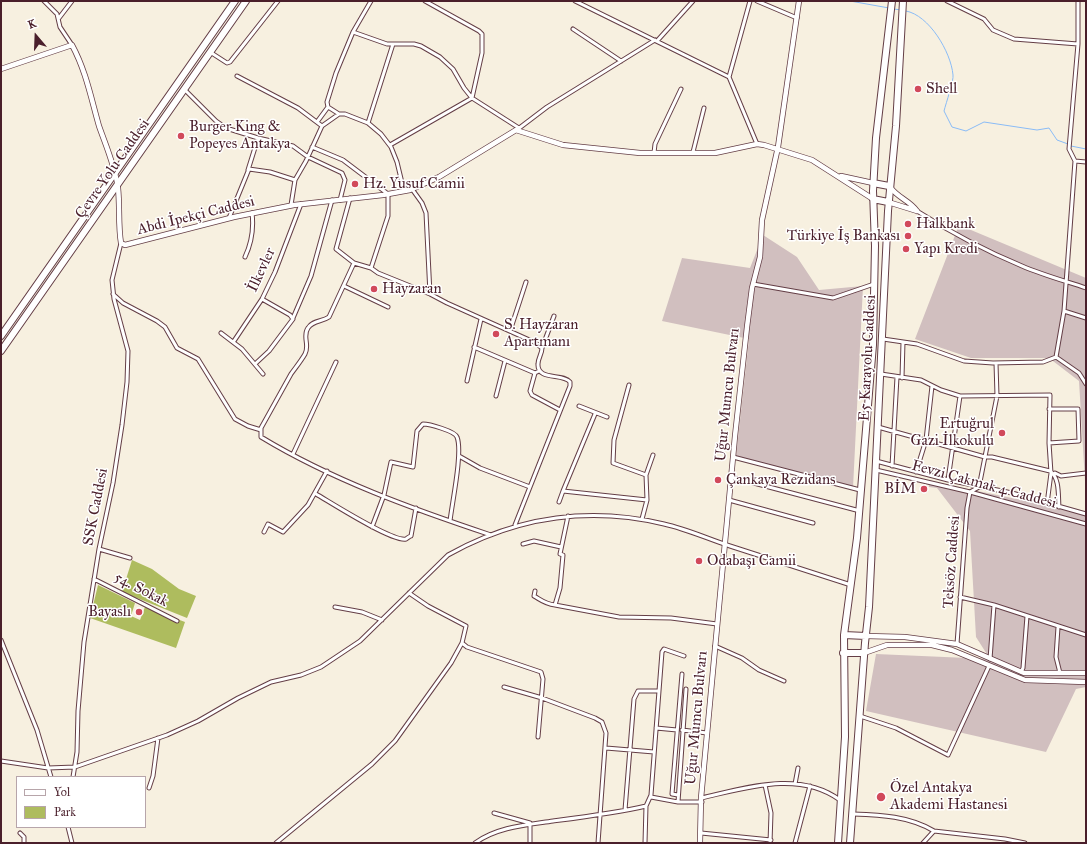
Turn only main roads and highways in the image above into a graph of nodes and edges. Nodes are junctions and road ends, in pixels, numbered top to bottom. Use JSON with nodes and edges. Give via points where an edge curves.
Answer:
{"nodes":[{"id":1,"x":235,"y":1,"type":"edge"},
{"id":2,"x":246,"y":1,"type":"edge"},
{"id":3,"x":892,"y":1,"type":"edge"},
{"id":4,"x":903,"y":1,"type":"edge"},
{"id":5,"x":873,"y":183,"type":"junction"},
{"id":6,"x":889,"y":186,"type":"junction"},
{"id":7,"x":873,"y":199,"type":"junction"},
{"id":8,"x":888,"y":202,"type":"junction"},
{"id":9,"x":1,"y":336,"type":"edge"},
{"id":10,"x":1,"y":351,"type":"edge"},
{"id":11,"x":844,"y":635,"type":"junction"},
{"id":12,"x":866,"y":636,"type":"junction"},
{"id":13,"x":843,"y":653,"type":"junction"},
{"id":14,"x":864,"y":653,"type":"junction"},
{"id":15,"x":838,"y":843,"type":"edge"},
{"id":16,"x":850,"y":843,"type":"edge"}],
"edges":[{"from":1,"to":9,"type":"highway","name":"Çevre Yolu Caddesi"},
{"from":2,"to":10,"type":"highway","name":"Çevre Yolu Caddesi"},
{"from":3,"to":5,"type":"highway","name":"E5 Karayolu Caddesi"},
{"from":4,"to":6,"type":"highway","name":"E5 Karayolu Caddesi","via":[[896,126]]},
{"from":5,"to":6,"type":"highway"},
{"from":5,"to":7,"type":"highway","name":"E5 Karayolu Caddesi"},
{"from":6,"to":8,"type":"highway","name":"E5 Karayolu Caddesi"},
{"from":7,"to":8,"type":"highway"},
{"from":7,"to":11,"type":"highway","name":"E5 Karayolu Caddesi","via":[[873,345],[860,511]]},
{"from":8,"to":12,"type":"highway","name":"E5 Karayolu Caddesi"},
{"from":11,"to":12,"type":"highway"},
{"from":11,"to":13,"type":"highway","name":"E5 Karayolu Caddesi"},
{"from":12,"to":14,"type":"highway","name":"E5 Karayolu Caddesi"},
{"from":13,"to":14,"type":"highway"},
{"from":13,"to":15,"type":"highway","name":"E5 Karayolu Caddesi","via":[[845,737]]},
{"from":14,"to":16,"type":"highway","name":"E5 Karayolu Caddesi"}]}
